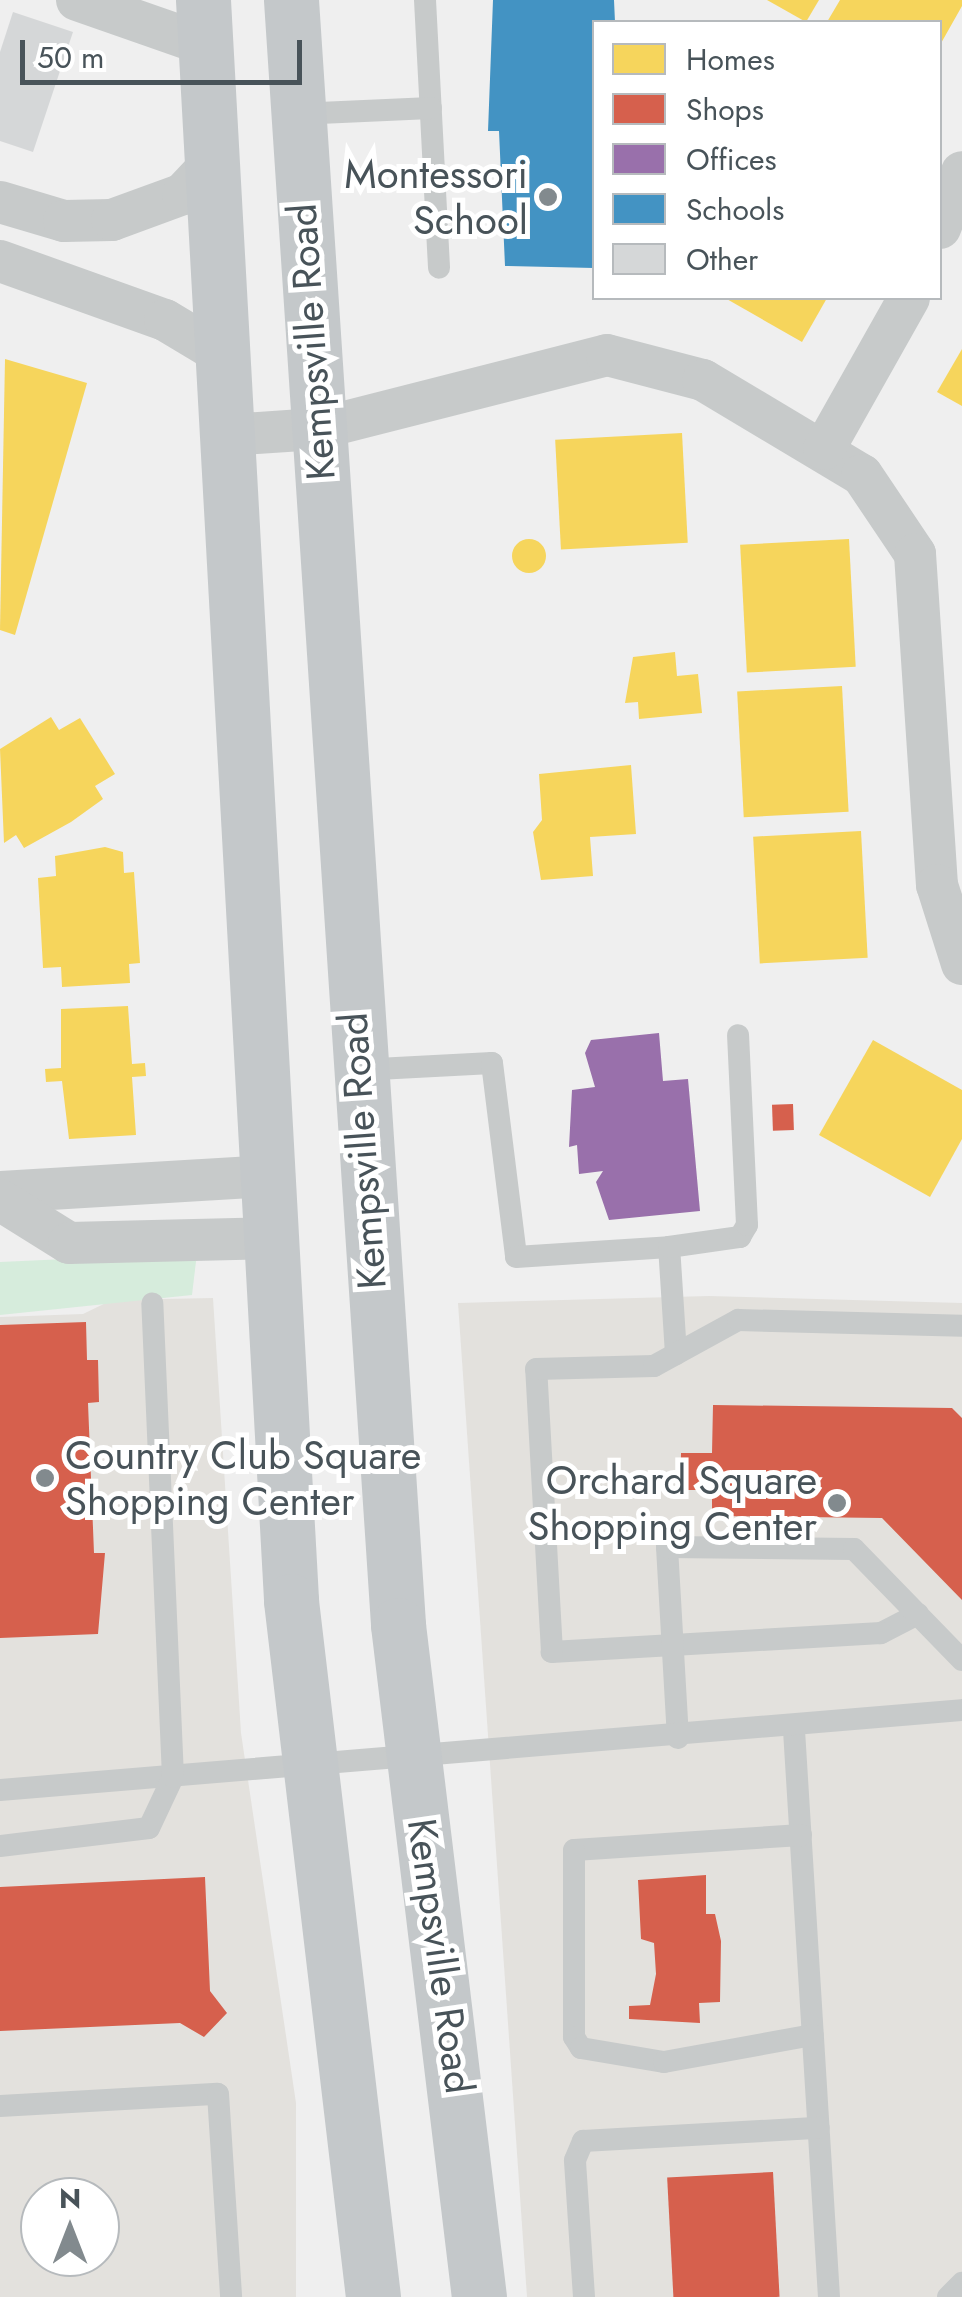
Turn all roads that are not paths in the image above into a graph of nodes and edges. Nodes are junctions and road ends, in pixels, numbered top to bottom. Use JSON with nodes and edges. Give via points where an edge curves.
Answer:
{"nodes":[{"id":1,"x":77,"y":0,"type":"edge"},
{"id":2,"x":291,"y":0,"type":"edge"},
{"id":3,"x":425,"y":0,"type":"edge"},
{"id":4,"x":204,"y":23,"type":"edge"},
{"id":5,"x":431,"y":108,"type":"junction"},
{"id":6,"x":297,"y":114,"type":"junction"},
{"id":7,"x":213,"y":162,"type":"junction"},
{"id":8,"x":962,"y":172,"type":"edge"},
{"id":9,"x":0,"y":202,"type":"edge"},
{"id":10,"x":942,"y":223,"type":"edge"},
{"id":11,"x":0,"y":262,"type":"edge"},
{"id":12,"x":439,"y":268,"type":"dead end"},
{"id":13,"x":909,"y":300,"type":"edge"},
{"id":14,"x":225,"y":356,"type":"junction"},
{"id":15,"x":317,"y":429,"type":"junction"},
{"id":16,"x":229,"y":435,"type":"junction"},
{"id":17,"x":824,"y":449,"type":"junction"},
{"id":18,"x":962,"y":964,"type":"edge"},
{"id":19,"x":738,"y":1035,"type":"dead end"},
{"id":20,"x":356,"y":1070,"type":"junction"},
{"id":21,"x":272,"y":1176,"type":"junction"},
{"id":22,"x":0,"y":1196,"type":"edge"},
{"id":23,"x":274,"y":1238,"type":"junction"},
{"id":24,"x":669,"y":1247,"type":"junction"},
{"id":25,"x":152,"y":1303,"type":"dead end"},
{"id":26,"x":962,"y":1326,"type":"edge"},
{"id":27,"x":676,"y":1354,"type":"junction"},
{"id":28,"x":918,"y":1614,"type":"junction"},
{"id":29,"x":673,"y":1645,"type":"junction"},
{"id":30,"x":962,"y":1660,"type":"edge"},
{"id":31,"x":962,"y":1710,"type":"edge"},
{"id":32,"x":794,"y":1730,"type":"junction"},
{"id":33,"x":678,"y":1738,"type":"junction"},
{"id":34,"x":413,"y":1761,"type":"junction"},
{"id":35,"x":308,"y":1770,"type":"junction"},
{"id":36,"x":173,"y":1777,"type":"junction"},
{"id":37,"x":0,"y":1790,"type":"edge"},
{"id":38,"x":800,"y":1835,"type":"junction"},
{"id":39,"x":0,"y":1846,"type":"edge"},
{"id":40,"x":813,"y":2034,"type":"junction"},
{"id":41,"x":0,"y":2106,"type":"edge"},
{"id":42,"x":819,"y":2128,"type":"junction"},
{"id":43,"x":962,"y":2283,"type":"edge"},
{"id":44,"x":231,"y":2297,"type":"edge"},
{"id":45,"x":373,"y":2297,"type":"edge"},
{"id":46,"x":479,"y":2297,"type":"edge"},
{"id":47,"x":584,"y":2297,"type":"edge"},
{"id":48,"x":829,"y":2297,"type":"edge"},
{"id":49,"x":948,"y":2297,"type":"edge"}],
"edges":[{"from":1,"to":4,"type":"street"},
{"from":2,"to":6,"type":"main road","name":"Kempsville Road"},
{"from":3,"to":5,"type":"lane"},
{"from":4,"to":7,"type":"main road"},
{"from":5,"to":6,"type":"lane"},
{"from":5,"to":12,"type":"lane"},
{"from":6,"to":15,"type":"main road","name":"Kempsville Road"},
{"from":7,"to":9,"type":"street","via":[[183,194],[112,220],[64,221]]},
{"from":7,"to":14,"type":"main road"},
{"from":8,"to":10,"type":"street"},
{"from":11,"to":14,"type":"street","via":[[165,320]]},
{"from":13,"to":17,"type":"street"},
{"from":14,"to":16,"type":"main road"},
{"from":15,"to":16,"type":"street"},
{"from":15,"to":17,"type":"street","via":[[607,355],[703,380]]},
{"from":15,"to":20,"type":"main road","name":"Kempsville Road"},
{"from":16,"to":21,"type":"main road"},
{"from":17,"to":18,"type":"street","via":[[881,494],[915,554],[937,884]]},
{"from":19,"to":24,"type":"lane","via":[[747,1225],[740,1237]]},
{"from":20,"to":24,"type":"lane","via":[[492,1064],[516,1257]]},
{"from":20,"to":34,"type":"main road","name":"Kempsville Road"},
{"from":21,"to":22,"type":"street"},
{"from":21,"to":23,"type":"main road"},
{"from":22,"to":23,"type":"street","via":[[70,1243]]},
{"from":23,"to":35,"type":"main road"},
{"from":24,"to":27,"type":"lane"},
{"from":25,"to":36,"type":"lane"},
{"from":26,"to":27,"type":"lane","via":[[738,1320]]},
{"from":27,"to":29,"type":"lane","via":[[654,1366],[536,1369],[552,1652]]},
{"from":28,"to":29,"type":"lane","via":[[881,1633]]},
{"from":28,"to":29,"type":"lane","via":[[854,1549],[667,1547]]},
{"from":28,"to":30,"type":"lane"},
{"from":29,"to":33,"type":"lane"},
{"from":31,"to":32,"type":"lane"},
{"from":32,"to":33,"type":"lane"},
{"from":32,"to":38,"type":"lane"},
{"from":33,"to":34,"type":"lane"},
{"from":34,"to":35,"type":"lane"},
{"from":34,"to":46,"type":"main road","name":"Kempsville Road"},
{"from":35,"to":36,"type":"lane"},
{"from":35,"to":45,"type":"main road"},
{"from":36,"to":37,"type":"lane"},
{"from":36,"to":39,"type":"lane","via":[[149,1828]]},
{"from":38,"to":40,"type":"lane"},
{"from":38,"to":40,"type":"lane","via":[[574,1850],[574,2037],[581,2048],[664,2062]]},
{"from":40,"to":42,"type":"lane"},
{"from":41,"to":44,"type":"lane","via":[[218,2094]]},
{"from":42,"to":47,"type":"lane","via":[[583,2141],[575,2160]]},
{"from":42,"to":48,"type":"lane"},
{"from":43,"to":49,"type":"lane"}]}
